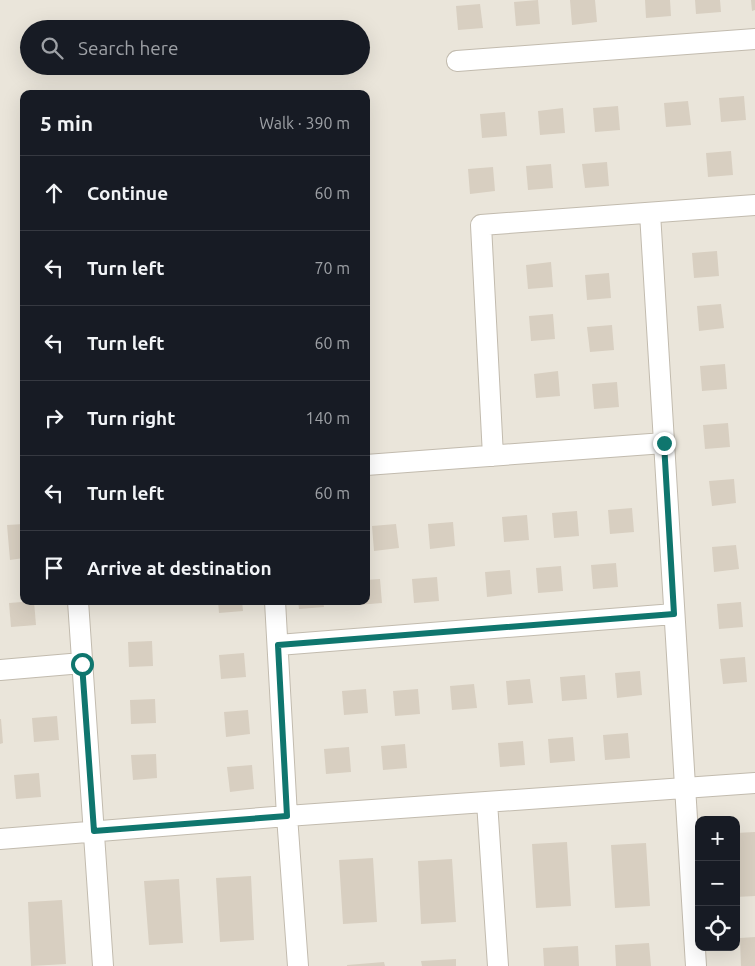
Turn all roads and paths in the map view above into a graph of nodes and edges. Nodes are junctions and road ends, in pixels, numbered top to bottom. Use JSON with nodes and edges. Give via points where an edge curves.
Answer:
{"nodes":[{"id":1,"x":755,"y":39,"type":"edge"},
{"id":2,"x":457,"y":61,"type":"dead end"},
{"id":3,"x":755,"y":205,"type":"edge"},
{"id":4,"x":650,"y":213,"type":"junction"},
{"id":5,"x":664,"y":443,"type":"junction"},
{"id":6,"x":493,"y":456,"type":"junction"},
{"id":7,"x":370,"y":465,"type":"edge"},
{"id":8,"x":78,"y":605,"type":"edge"},
{"id":9,"x":275,"y":605,"type":"edge"},
{"id":10,"x":674,"y":614,"type":"junction"},
{"id":11,"x":278,"y":645,"type":"junction"},
{"id":12,"x":82,"y":664,"type":"junction"},
{"id":13,"x":0,"y":670,"type":"edge"},
{"id":14,"x":755,"y":783,"type":"edge"},
{"id":15,"x":685,"y":788,"type":"junction"},
{"id":16,"x":487,"y":802,"type":"junction"},
{"id":17,"x":287,"y":816,"type":"junction"},
{"id":18,"x":94,"y":831,"type":"junction"},
{"id":19,"x":0,"y":839,"type":"edge"},
{"id":20,"x":103,"y":966,"type":"edge"},
{"id":21,"x":298,"y":966,"type":"edge"},
{"id":22,"x":498,"y":966,"type":"edge"},
{"id":23,"x":696,"y":966,"type":"edge"}],
"edges":[{"from":1,"to":2,"type":"street"},
{"from":3,"to":4,"type":"street"},
{"from":4,"to":5,"type":"street"},
{"from":4,"to":6,"type":"street","via":[[481,225]]},
{"from":5,"to":6,"type":"street"},
{"from":5,"to":10,"type":"street"},
{"from":6,"to":7,"type":"street"},
{"from":8,"to":12,"type":"street"},
{"from":9,"to":11,"type":"street"},
{"from":10,"to":11,"type":"street"},
{"from":10,"to":15,"type":"street"},
{"from":11,"to":17,"type":"street"},
{"from":12,"to":13,"type":"street"},
{"from":12,"to":18,"type":"street"},
{"from":14,"to":15,"type":"street"},
{"from":15,"to":16,"type":"street"},
{"from":15,"to":23,"type":"street"},
{"from":16,"to":17,"type":"street"},
{"from":16,"to":22,"type":"street"},
{"from":17,"to":18,"type":"street"},
{"from":17,"to":21,"type":"street"},
{"from":18,"to":19,"type":"street"},
{"from":18,"to":20,"type":"street"}]}
